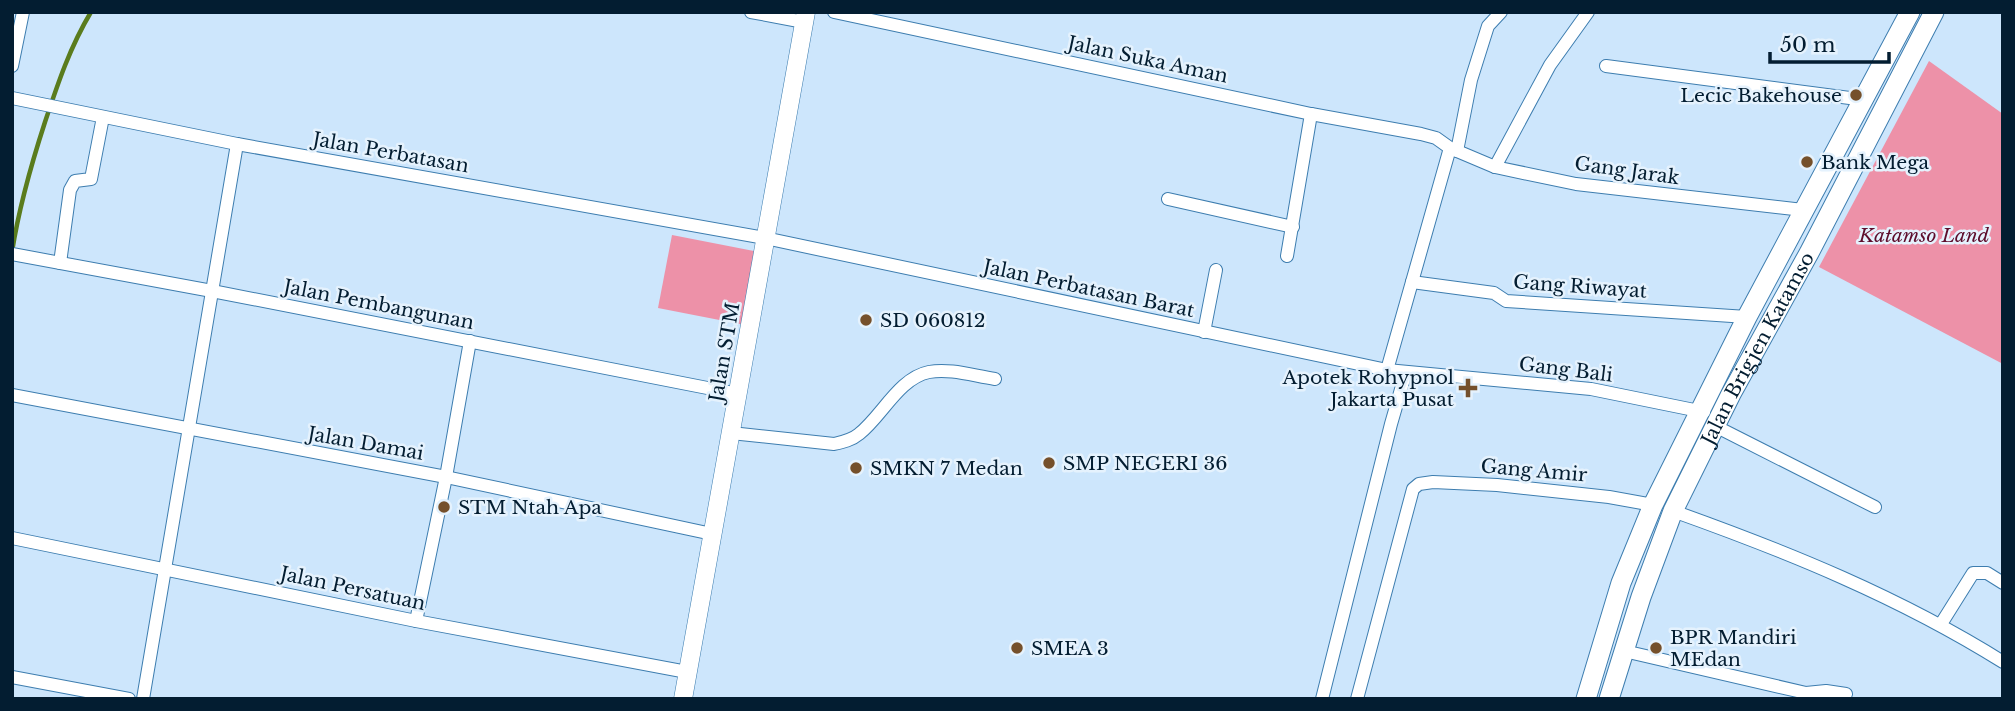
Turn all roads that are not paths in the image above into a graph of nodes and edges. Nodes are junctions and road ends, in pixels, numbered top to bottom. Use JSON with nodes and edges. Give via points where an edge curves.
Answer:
{"nodes":[{"id":1,"x":23,"y":12,"type":"edge"},
{"id":2,"x":751,"y":12,"type":"edge"},
{"id":3,"x":834,"y":12,"type":"edge"},
{"id":4,"x":1501,"y":12,"type":"edge"},
{"id":5,"x":1588,"y":12,"type":"edge"},
{"id":6,"x":1910,"y":12,"type":"edge"},
{"id":7,"x":1934,"y":12,"type":"edge"},
{"id":8,"x":805,"y":17,"type":"edge"},
{"id":9,"x":12,"y":66,"type":"edge"},
{"id":10,"x":1606,"y":66,"type":"dead end"},
{"id":11,"x":12,"y":98,"type":"edge"},
{"id":12,"x":1865,"y":100,"type":"junction"},
{"id":13,"x":1311,"y":114,"type":"junction"},
{"id":14,"x":103,"y":117,"type":"junction"},
{"id":15,"x":237,"y":144,"type":"junction"},
{"id":16,"x":1453,"y":150,"type":"junction"},
{"id":17,"x":1495,"y":167,"type":"junction"},
{"id":18,"x":1168,"y":199,"type":"dead end"},
{"id":19,"x":1803,"y":210,"type":"junction"},
{"id":20,"x":1293,"y":227,"type":"junction"},
{"id":21,"x":765,"y":238,"type":"junction"},
{"id":22,"x":17,"y":255,"type":"edge"},
{"id":23,"x":1287,"y":256,"type":"dead end"},
{"id":24,"x":60,"y":263,"type":"junction"},
{"id":25,"x":1216,"y":270,"type":"dead end"},
{"id":26,"x":1412,"y":282,"type":"junction"},
{"id":27,"x":212,"y":291,"type":"junction"},
{"id":28,"x":1747,"y":317,"type":"junction"},
{"id":29,"x":1204,"y":332,"type":"junction"},
{"id":30,"x":470,"y":341,"type":"junction"},
{"id":31,"x":1723,"y":366,"type":"junction"},
{"id":32,"x":1387,"y":370,"type":"junction"},
{"id":33,"x":1406,"y":372,"type":"junction"},
{"id":34,"x":1741,"y":378,"type":"junction"},
{"id":35,"x":995,"y":379,"type":"dead end"},
{"id":36,"x":738,"y":394,"type":"junction"},
{"id":37,"x":12,"y":395,"type":"edge"},
{"id":38,"x":1711,"y":418,"type":"junction"},
{"id":39,"x":189,"y":430,"type":"junction"},
{"id":40,"x":731,"y":433,"type":"junction"},
{"id":41,"x":446,"y":477,"type":"junction"},
{"id":42,"x":1653,"y":505,"type":"junction"},
{"id":43,"x":1875,"y":507,"type":"dead end"},
{"id":44,"x":1673,"y":511,"type":"junction"},
{"id":45,"x":712,"y":534,"type":"junction"},
{"id":46,"x":12,"y":538,"type":"edge"},
{"id":47,"x":164,"y":568,"type":"junction"},
{"id":48,"x":2003,"y":583,"type":"edge"},
{"id":49,"x":416,"y":621,"type":"junction"},
{"id":50,"x":1941,"y":624,"type":"junction"},
{"id":51,"x":1624,"y":651,"type":"junction"},
{"id":52,"x":2003,"y":663,"type":"edge"},
{"id":53,"x":687,"y":672,"type":"junction"},
{"id":54,"x":12,"y":677,"type":"edge"},
{"id":55,"x":1846,"y":694,"type":"dead end"},
{"id":56,"x":129,"y":699,"type":"edge"},
{"id":57,"x":143,"y":699,"type":"edge"},
{"id":58,"x":683,"y":699,"type":"edge"},
{"id":59,"x":1322,"y":699,"type":"edge"},
{"id":60,"x":1357,"y":699,"type":"edge"},
{"id":61,"x":1586,"y":699,"type":"edge"},
{"id":62,"x":1609,"y":699,"type":"edge"}],
"edges":[{"from":1,"to":9,"type":"street"},
{"from":2,"to":8,"type":"street"},
{"from":3,"to":13,"type":"street","name":"Jalan Suka Aman"},
{"from":4,"to":16,"type":"street","via":[[1488,26]]},
{"from":5,"to":17,"type":"street","via":[[1550,65]]},
{"from":6,"to":12,"type":"main road","name":"Jalan Brigjen Katamso"},
{"from":7,"to":34,"type":"main road","name":"Jalan Brigjen Katamso"},
{"from":8,"to":21,"type":"street","name":"Jalan STM"},
{"from":10,"to":12,"type":"street"},
{"from":11,"to":14,"type":"street","name":"Jalan Perbatasan"},
{"from":12,"to":19,"type":"main road","name":"Jalan Brigjen Katamso"},
{"from":13,"to":16,"type":"street","name":"Jalan Suka Aman","via":[[1421,134]]},
{"from":13,"to":20,"type":"street"},
{"from":14,"to":15,"type":"street","name":"Jalan Perbatasan"},
{"from":14,"to":24,"type":"street","via":[[91,179],[75,181],[69,190]]},
{"from":15,"to":21,"type":"street","name":"Jalan Perbatasan"},
{"from":15,"to":27,"type":"street"},
{"from":16,"to":17,"type":"street","name":"Gang Jarak"},
{"from":16,"to":26,"type":"street"},
{"from":17,"to":19,"type":"street","name":"Gang Jarak","via":[[1576,184]]},
{"from":18,"to":20,"type":"street"},
{"from":19,"to":28,"type":"main road","name":"Jalan Brigjen Katamso"},
{"from":20,"to":23,"type":"street"},
{"from":21,"to":29,"type":"street","name":"Jalan Perbatasan Barat"},
{"from":21,"to":36,"type":"street","name":"Jalan STM"},
{"from":22,"to":24,"type":"street","name":"Jalan Pembangunan"},
{"from":24,"to":27,"type":"street","name":"Jalan Pembangunan"},
{"from":25,"to":29,"type":"street"},
{"from":26,"to":28,"type":"street","name":"Gang Riwayat","via":[[1494,293],[1506,301]]},
{"from":26,"to":32,"type":"street"},
{"from":27,"to":30,"type":"street","name":"Jalan Pembangunan"},
{"from":27,"to":39,"type":"street"},
{"from":28,"to":31,"type":"main road","name":"Jalan Brigjen Katamso"},
{"from":29,"to":32,"type":"street","name":"Jalan Perbatasan Barat"},
{"from":30,"to":36,"type":"street","name":"Jalan Pembangunan"},
{"from":30,"to":41,"type":"street"},
{"from":31,"to":34,"type":"main road"},
{"from":31,"to":38,"type":"main road","name":"Jalan Brigjen Katamso"},
{"from":32,"to":33,"type":"street","name":"Jalan Perbatasan Barat"},
{"from":33,"to":38,"type":"street","name":"Gang Bali","via":[[1591,389]]},
{"from":33,"to":59,"type":"street"},
{"from":34,"to":38,"type":"main road","name":"Jalan Brigjen Katamso"},
{"from":35,"to":40,"type":"street","via":[[942,371],[912,379],[859,434],[834,444]]},
{"from":36,"to":40,"type":"street","name":"Jalan STM"},
{"from":37,"to":39,"type":"street","name":"Jalan Damai"},
{"from":38,"to":42,"type":"main road","name":"Jalan Brigjen Katamso"},
{"from":38,"to":43,"type":"street","name":"Gang Bali"},
{"from":38,"to":44,"type":"main road","name":"Jalan Brigjen Katamso"},
{"from":39,"to":41,"type":"street","name":"Jalan Damai"},
{"from":39,"to":47,"type":"street"},
{"from":40,"to":45,"type":"street","name":"Jalan STM"},
{"from":41,"to":45,"type":"street","name":"Jalan Damai"},
{"from":41,"to":49,"type":"street"},
{"from":42,"to":60,"type":"street","name":"Gang Amir","via":[[1497,485],[1419,484],[1413,489]]},
{"from":42,"to":61,"type":"main road","name":"Jalan Brigjen Katamso","via":[[1621,583]]},
{"from":44,"to":50,"type":"street","via":[[1829,571]]},
{"from":44,"to":51,"type":"main road","name":"Jalan Brigjen Katamso"},
{"from":45,"to":53,"type":"street","name":"Jalan STM"},
{"from":46,"to":47,"type":"street","name":"Jalan Persatuan"},
{"from":47,"to":49,"type":"street","name":"Jalan Persatuan"},
{"from":47,"to":57,"type":"street"},
{"from":48,"to":50,"type":"street","via":[[1987,573],[1973,573]]},
{"from":49,"to":53,"type":"street","name":"Jalan Persatuan"},
{"from":50,"to":52,"type":"street"},
{"from":51,"to":55,"type":"street","via":[[1806,693]]},
{"from":51,"to":62,"type":"main road","name":"Jalan Brigjen Katamso"},
{"from":53,"to":58,"type":"street","name":"Jalan STM"},
{"from":54,"to":56,"type":"street"}]}
